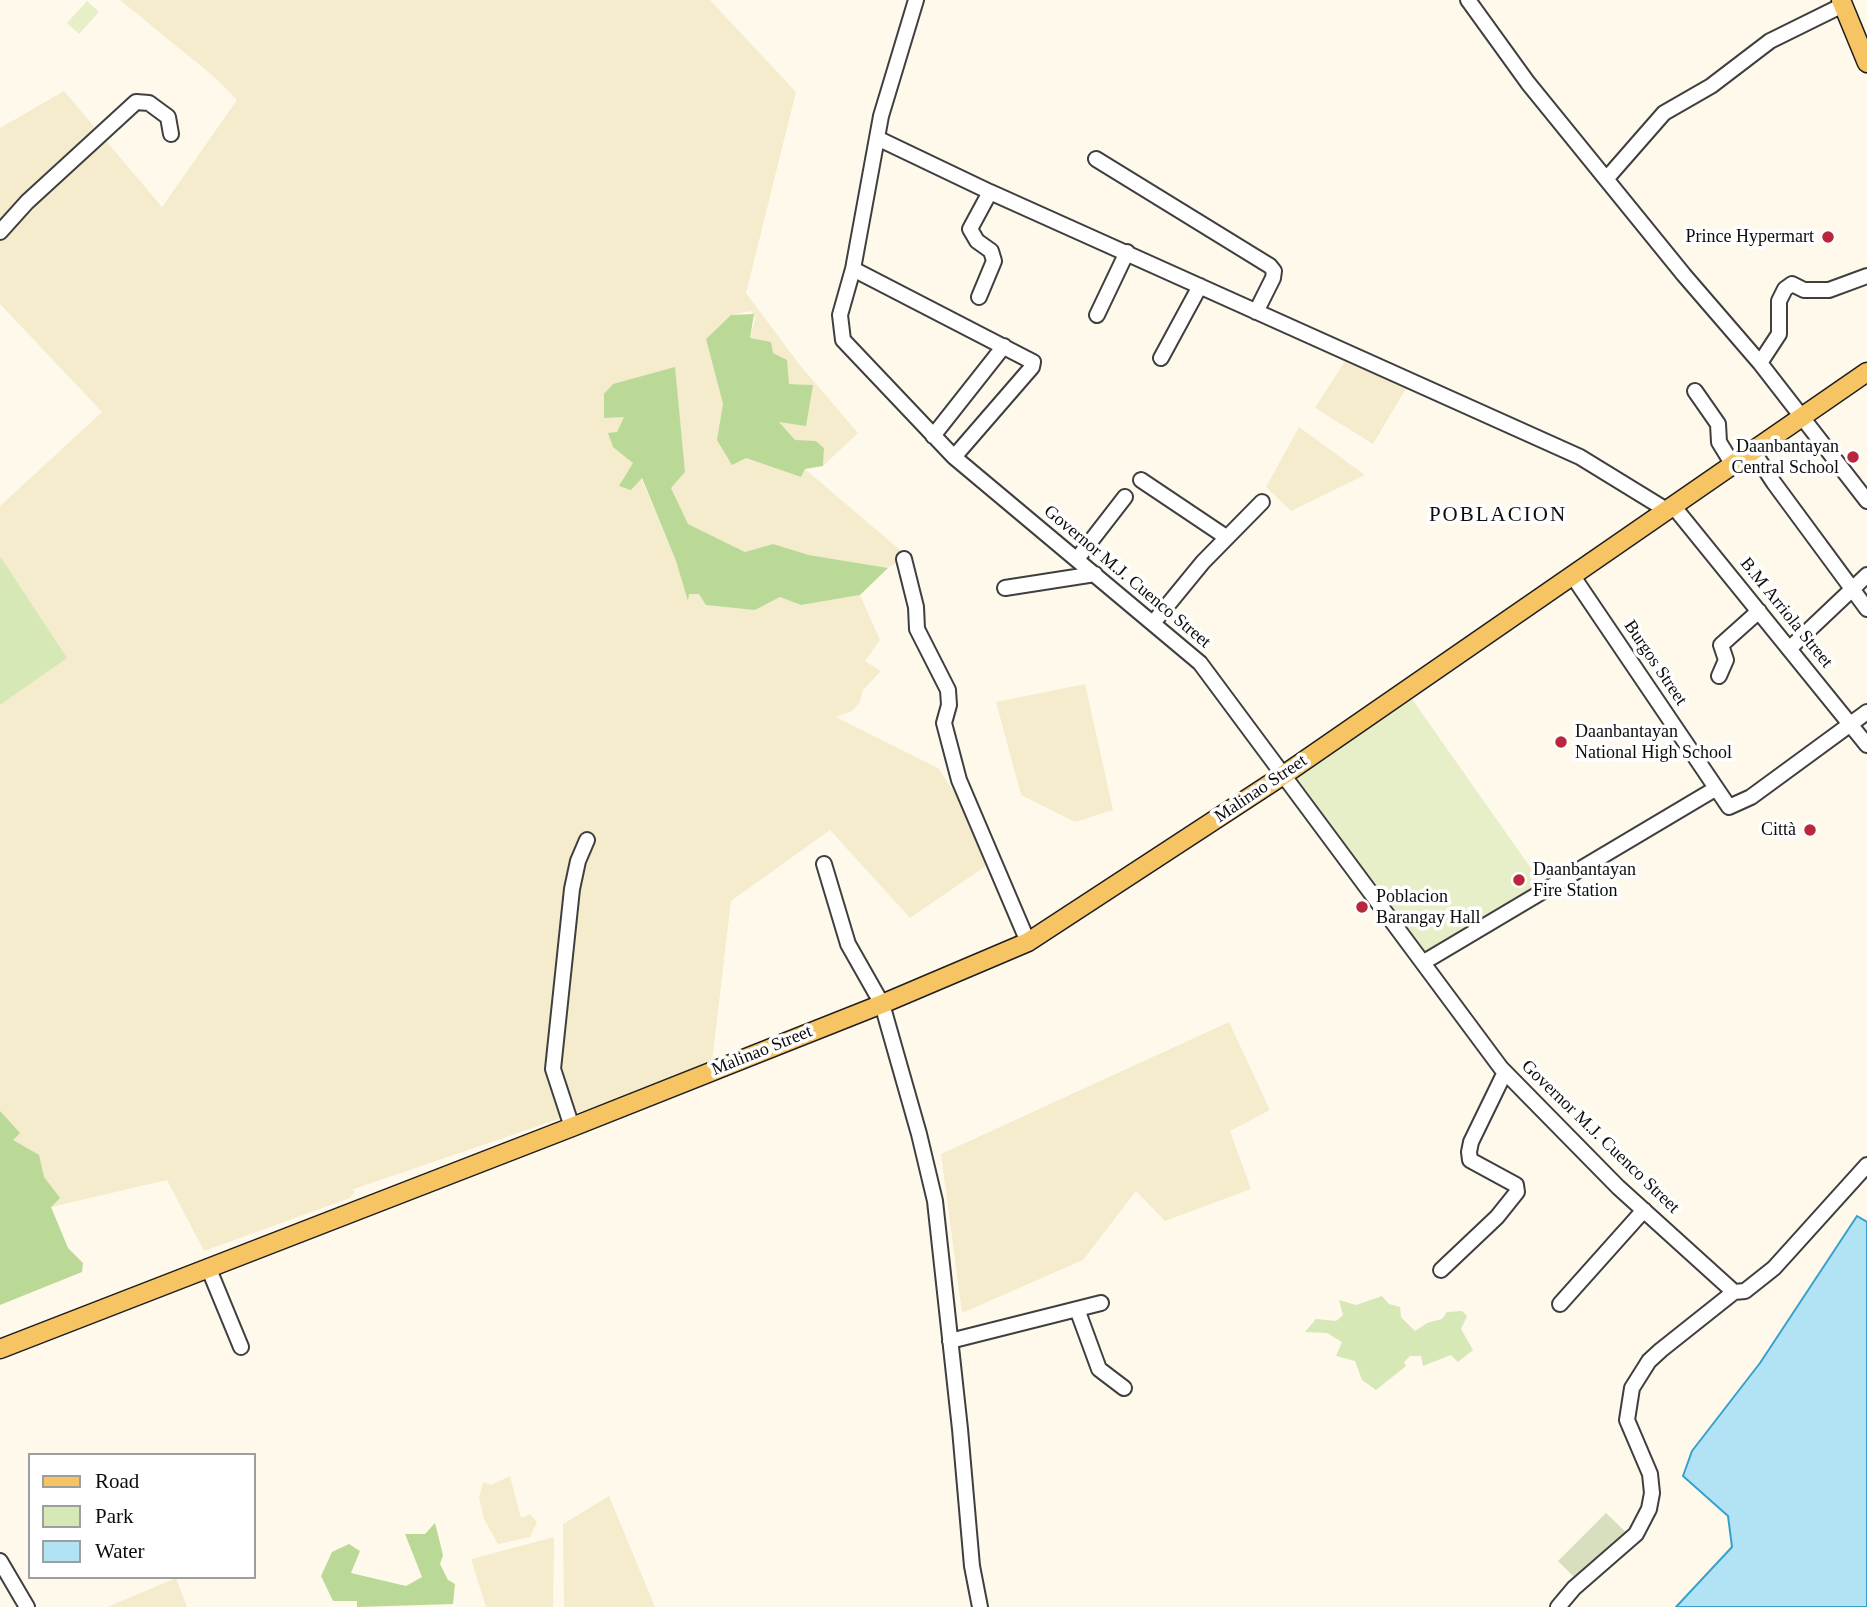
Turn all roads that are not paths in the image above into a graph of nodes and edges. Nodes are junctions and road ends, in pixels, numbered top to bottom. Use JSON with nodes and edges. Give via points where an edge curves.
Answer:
{"nodes":[{"id":1,"x":916,"y":0,"type":"edge"},
{"id":2,"x":1468,"y":0,"type":"edge"},
{"id":3,"x":1842,"y":3,"type":"edge"},
{"id":4,"x":1863,"y":44,"type":"edge"},
{"id":5,"x":1867,"y":63,"type":"edge"},
{"id":6,"x":171,"y":134,"type":"dead end"},
{"id":7,"x":877,"y":138,"type":"junction"},
{"id":8,"x":1096,"y":159,"type":"dead end"},
{"id":9,"x":1608,"y":177,"type":"junction"},
{"id":10,"x":990,"y":192,"type":"junction"},
{"id":11,"x":0,"y":233,"type":"edge"},
{"id":12,"x":1127,"y":252,"type":"junction"},
{"id":13,"x":853,"y":269,"type":"junction"},
{"id":14,"x":1867,"y":276,"type":"edge"},
{"id":15,"x":1200,"y":286,"type":"junction"},
{"id":16,"x":979,"y":297,"type":"dead end"},
{"id":17,"x":1255,"y":312,"type":"junction"},
{"id":18,"x":1097,"y":315,"type":"dead end"},
{"id":19,"x":1004,"y":345,"type":"junction"},
{"id":20,"x":1161,"y":358,"type":"dead end"},
{"id":21,"x":1760,"y":363,"type":"junction"},
{"id":22,"x":1867,"y":372,"type":"edge"},
{"id":23,"x":1695,"y":391,"type":"dead end"},
{"id":24,"x":1804,"y":417,"type":"junction"},
{"id":25,"x":933,"y":436,"type":"junction"},
{"id":26,"x":1754,"y":451,"type":"junction"},
{"id":27,"x":954,"y":457,"type":"junction"},
{"id":28,"x":1733,"y":465,"type":"junction"},
{"id":29,"x":1141,"y":480,"type":"dead end"},
{"id":30,"x":1125,"y":497,"type":"dead end"},
{"id":31,"x":1867,"y":501,"type":"edge"},
{"id":32,"x":1262,"y":502,"type":"dead end"},
{"id":33,"x":1671,"y":509,"type":"junction"},
{"id":34,"x":1226,"y":537,"type":"junction"},
{"id":35,"x":904,"y":559,"type":"dead end"},
{"id":36,"x":1077,"y":559,"type":"junction"},
{"id":37,"x":1095,"y":574,"type":"junction"},
{"id":38,"x":1572,"y":575,"type":"junction"},
{"id":39,"x":1867,"y":575,"type":"edge"},
{"id":40,"x":1005,"y":588,"type":"dead end"},
{"id":41,"x":1852,"y":588,"type":"junction"},
{"id":42,"x":1867,"y":609,"type":"edge"},
{"id":43,"x":1759,"y":611,"type":"junction"},
{"id":44,"x":1153,"y":623,"type":"junction"},
{"id":45,"x":1790,"y":648,"type":"junction"},
{"id":46,"x":1719,"y":677,"type":"dead end"},
{"id":47,"x":1867,"y":712,"type":"edge"},
{"id":48,"x":1852,"y":724,"type":"junction"},
{"id":49,"x":1867,"y":745,"type":"edge"},
{"id":50,"x":1285,"y":774,"type":"junction"},
{"id":51,"x":1715,"y":789,"type":"junction"},
{"id":52,"x":587,"y":840,"type":"dead end"},
{"id":53,"x":824,"y":864,"type":"dead end"},
{"id":54,"x":1028,"y":942,"type":"junction"},
{"id":55,"x":1424,"y":962,"type":"junction"},
{"id":56,"x":882,"y":1004,"type":"junction"},
{"id":57,"x":1505,"y":1072,"type":"junction"},
{"id":58,"x":572,"y":1127,"type":"junction"},
{"id":59,"x":1867,"y":1165,"type":"edge"},
{"id":60,"x":1644,"y":1210,"type":"junction"},
{"id":61,"x":208,"y":1267,"type":"junction"},
{"id":62,"x":1441,"y":1270,"type":"dead end"},
{"id":63,"x":1734,"y":1292,"type":"junction"},
{"id":64,"x":1101,"y":1303,"type":"dead end"},
{"id":65,"x":1560,"y":1304,"type":"dead end"},
{"id":66,"x":1077,"y":1309,"type":"junction"},
{"id":67,"x":950,"y":1341,"type":"junction"},
{"id":68,"x":241,"y":1347,"type":"dead end"},
{"id":69,"x":0,"y":1349,"type":"edge"},
{"id":70,"x":1124,"y":1388,"type":"dead end"},
{"id":71,"x":0,"y":1561,"type":"edge"},
{"id":72,"x":27,"y":1607,"type":"edge"},
{"id":73,"x":979,"y":1607,"type":"edge"},
{"id":74,"x":1558,"y":1607,"type":"edge"}],
"edges":[{"from":1,"to":7,"type":"street"},
{"from":2,"to":9,"type":"street","via":[[1528,83]]},
{"from":3,"to":4,"type":"main road"},
{"from":3,"to":9,"type":"street","via":[[1770,41],[1711,86],[1664,113]]},
{"from":4,"to":5,"type":"main road"},
{"from":6,"to":11,"type":"street","via":[[168,117],[149,103],[136,102],[27,202]]},
{"from":7,"to":10,"type":"street","name":"B.M Arriola Street"},
{"from":7,"to":13,"type":"street"},
{"from":8,"to":17,"type":"street","via":[[1270,266],[1273,278]]},
{"from":9,"to":21,"type":"street"},
{"from":10,"to":12,"type":"street","name":"B.M Arriola Street"},
{"from":10,"to":16,"type":"street","via":[[970,229],[991,251],[994,261]]},
{"from":12,"to":15,"type":"street","name":"B.M Arriola Street"},
{"from":12,"to":18,"type":"street"},
{"from":13,"to":19,"type":"street"},
{"from":13,"to":25,"type":"street","name":"Governor M.J. Cuenco Street","via":[[840,315],[840,333]]},
{"from":14,"to":21,"type":"street","via":[[1829,290],[1804,290],[1792,284],[1785,289],[1779,301],[1779,334]]},
{"from":15,"to":17,"type":"street","name":"B.M Arriola Street"},
{"from":15,"to":20,"type":"street"},
{"from":17,"to":33,"type":"street","name":"B.M Arriola Street","via":[[1580,457]]},
{"from":19,"to":25,"type":"street"},
{"from":19,"to":27,"type":"street","via":[[1033,362],[1032,367]]},
{"from":21,"to":24,"type":"street"},
{"from":22,"to":24,"type":"main road","name":"Malinao Street"},
{"from":23,"to":28,"type":"street","via":[[1718,424],[1719,442]]},
{"from":24,"to":26,"type":"main road","name":"Malinao Street"},
{"from":24,"to":31,"type":"street"},
{"from":25,"to":27,"type":"street","name":"Governor M.J. Cuenco Street"},
{"from":26,"to":28,"type":"main road","name":"Malinao Street"},
{"from":26,"to":41,"type":"street"},
{"from":27,"to":36,"type":"street","name":"Governor M.J. Cuenco Street"},
{"from":28,"to":33,"type":"main road","name":"Malinao Street"},
{"from":29,"to":34,"type":"street"},
{"from":30,"to":36,"type":"street"},
{"from":32,"to":34,"type":"street"},
{"from":33,"to":38,"type":"main road","name":"Malinao Street"},
{"from":33,"to":43,"type":"street","name":"B.M Arriola Street"},
{"from":34,"to":44,"type":"street"},
{"from":35,"to":54,"type":"street","via":[[917,629],[948,690],[950,705],[944,723],[959,780]]},
{"from":36,"to":37,"type":"street","name":"Governor M.J. Cuenco Street"},
{"from":37,"to":40,"type":"street"},
{"from":37,"to":44,"type":"street","name":"Governor M.J. Cuenco Street"},
{"from":38,"to":50,"type":"main road","name":"Malinao Street"},
{"from":38,"to":51,"type":"street","name":"Burgos Street"},
{"from":39,"to":41,"type":"street"},
{"from":41,"to":42,"type":"street"},
{"from":41,"to":45,"type":"street"},
{"from":43,"to":45,"type":"street","name":"B.M Arriola Street"},
{"from":43,"to":46,"type":"street","via":[[1721,645],[1726,660]]},
{"from":44,"to":50,"type":"street","name":"Governor M.J. Cuenco Street","via":[[1200,663]]},
{"from":45,"to":48,"type":"street","name":"B.M Arriola Street"},
{"from":47,"to":48,"type":"street"},
{"from":48,"to":49,"type":"street","name":"B.M Arriola Street"},
{"from":48,"to":51,"type":"street","name":"Burgos Street","via":[[1751,797],[1729,807]]},
{"from":50,"to":54,"type":"main road","name":"Malinao Street"},
{"from":50,"to":55,"type":"street","name":"Governor M.J. Cuenco Street"},
{"from":51,"to":55,"type":"street"},
{"from":52,"to":58,"type":"street","via":[[572,889],[553,1069]]},
{"from":53,"to":56,"type":"street","via":[[848,944]]},
{"from":54,"to":56,"type":"main road","name":"Malinao Street"},
{"from":55,"to":57,"type":"street","name":"Governor M.J. Cuenco Street"},
{"from":56,"to":58,"type":"main road","name":"Malinao Street"},
{"from":56,"to":67,"type":"street","via":[[935,1201]]},
{"from":57,"to":60,"type":"street","name":"Governor M.J. Cuenco Street"},
{"from":57,"to":62,"type":"street","via":[[1469,1152],[1470,1160],[1516,1185],[1517,1192]]},
{"from":58,"to":61,"type":"main road","name":"Malinao Street"},
{"from":59,"to":63,"type":"street","via":[[1774,1268],[1745,1291]]},
{"from":60,"to":63,"type":"street","name":"Governor M.J. Cuenco Street"},
{"from":60,"to":65,"type":"street"},
{"from":61,"to":68,"type":"street"},
{"from":61,"to":69,"type":"main road","name":"Malinao Street"},
{"from":63,"to":74,"type":"street","via":[[1649,1361],[1632,1388],[1627,1420],[1650,1474],[1649,1509],[1636,1534]]},
{"from":64,"to":66,"type":"street"},
{"from":66,"to":67,"type":"street"},
{"from":66,"to":70,"type":"street","via":[[1099,1369]]},
{"from":67,"to":73,"type":"street"},
{"from":71,"to":72,"type":"street"}]}
